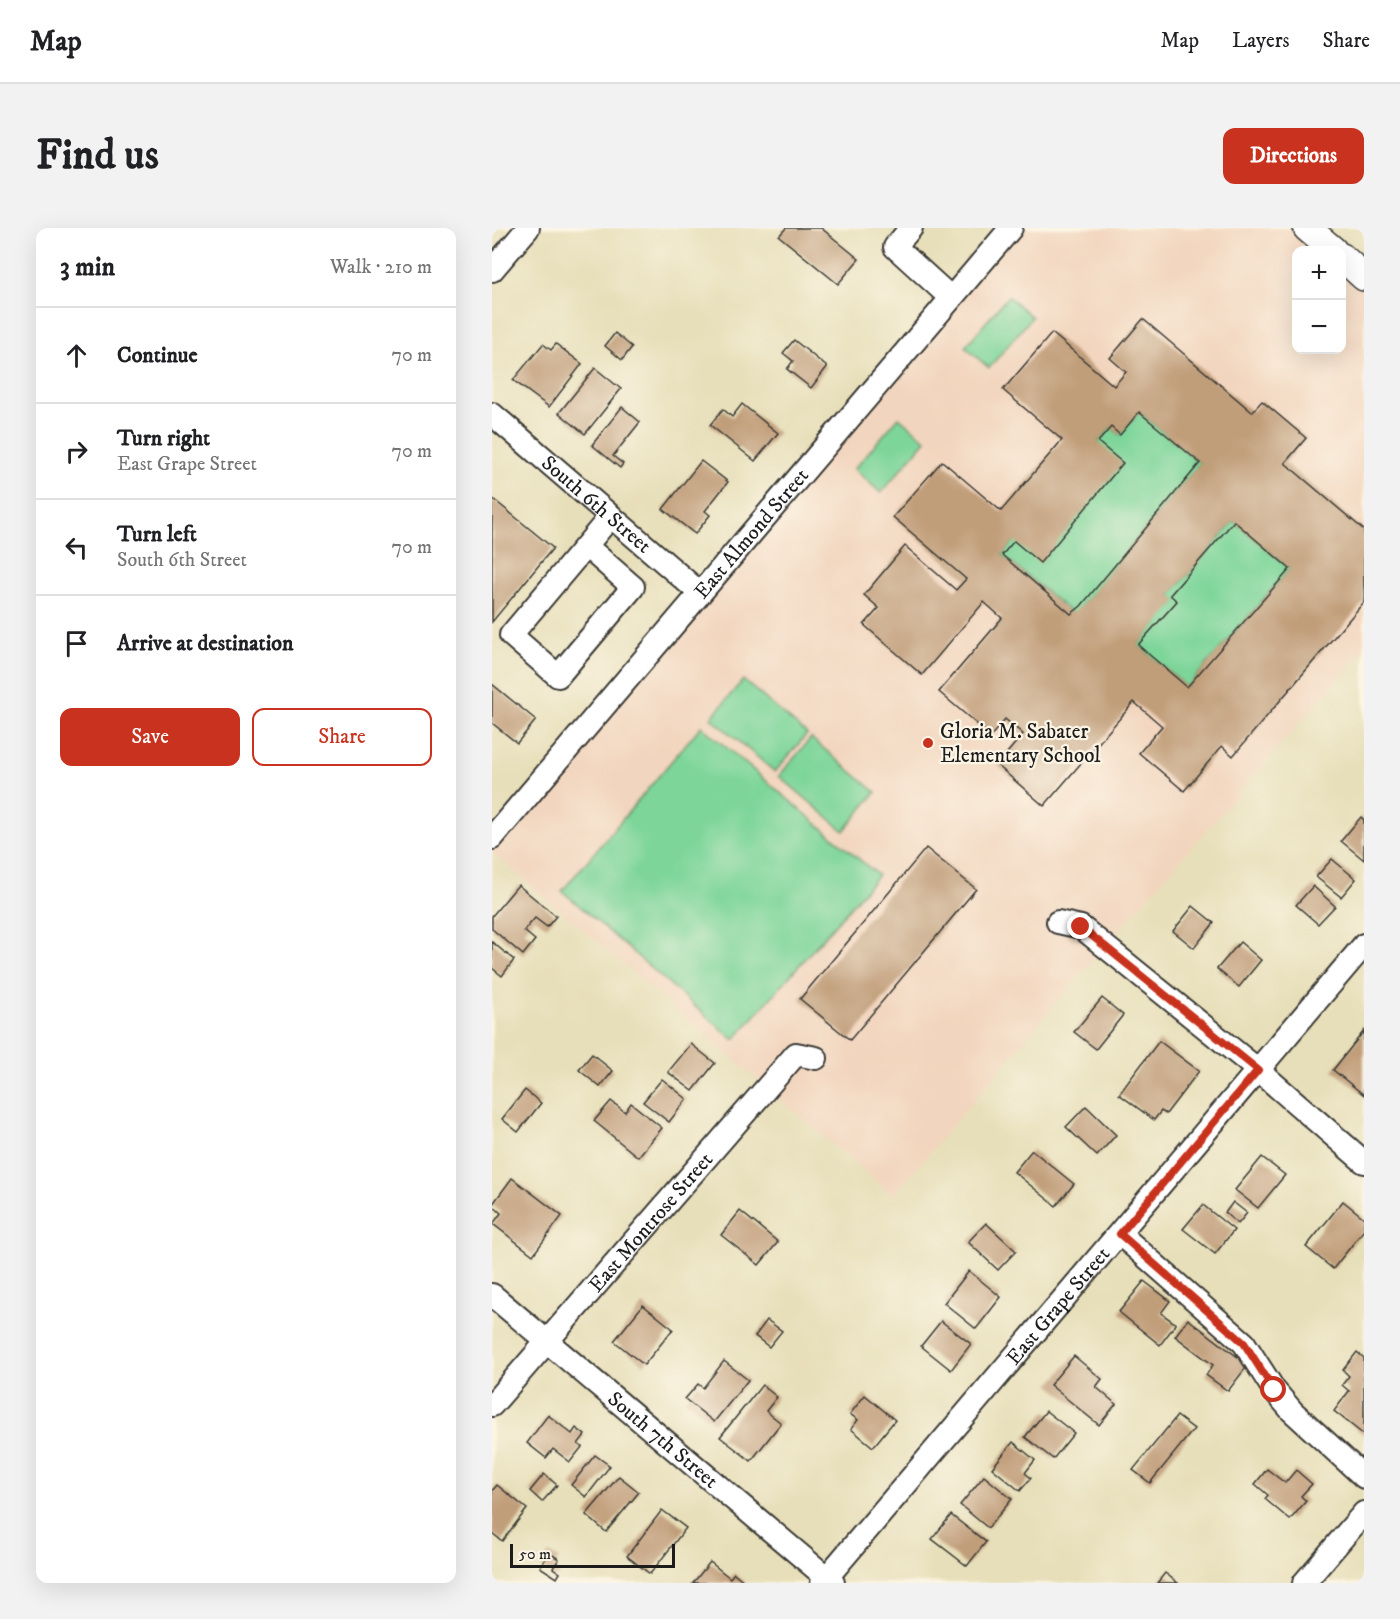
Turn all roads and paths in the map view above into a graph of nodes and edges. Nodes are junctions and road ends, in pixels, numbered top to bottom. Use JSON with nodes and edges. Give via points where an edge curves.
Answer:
{"nodes":[{"id":1,"x":528,"y":228,"type":"edge"},
{"id":2,"x":911,"y":228,"type":"edge"},
{"id":3,"x":1011,"y":228,"type":"edge"},
{"id":4,"x":1307,"y":228,"type":"edge"},
{"id":5,"x":1328,"y":246,"type":"edge"},
{"id":6,"x":1346,"y":261,"type":"edge"},
{"id":7,"x":492,"y":270,"type":"edge"},
{"id":8,"x":1364,"y":277,"type":"edge"},
{"id":9,"x":951,"y":298,"type":"junction"},
{"id":10,"x":492,"y":414,"type":"edge"},
{"id":11,"x":611,"y":516,"type":"junction"},
{"id":12,"x":586,"y":546,"type":"junction"},
{"id":13,"x":700,"y":593,"type":"junction"},
{"id":14,"x":492,"y":838,"type":"edge"},
{"id":15,"x":1058,"y":922,"type":"dead end"},
{"id":16,"x":1364,"y":945,"type":"edge"},
{"id":17,"x":816,"y":1058,"type":"dead end"},
{"id":18,"x":1258,"y":1070,"type":"junction"},
{"id":19,"x":1364,"y":1162,"type":"edge"},
{"id":20,"x":1120,"y":1234,"type":"junction"},
{"id":21,"x":492,"y":1295,"type":"edge"},
{"id":22,"x":546,"y":1341,"type":"junction"},
{"id":23,"x":492,"y":1405,"type":"edge"},
{"id":24,"x":1364,"y":1478,"type":"edge"},
{"id":25,"x":1364,"y":1513,"type":"edge"},
{"id":26,"x":827,"y":1581,"type":"edge"},
{"id":27,"x":1304,"y":1583,"type":"edge"}],
"edges":[{"from":1,"to":7,"type":"street"},
{"from":2,"to":9,"type":"street","via":[[895,247]]},
{"from":3,"to":9,"type":"street","name":"East Almond Street"},
{"from":4,"to":5,"type":"main road"},
{"from":6,"to":8,"type":"main road"},
{"from":9,"to":13,"type":"street","name":"East Almond Street"},
{"from":10,"to":11,"type":"street","name":"South 6th Street"},
{"from":11,"to":12,"type":"street"},
{"from":11,"to":13,"type":"street","name":"South 6th Street"},
{"from":12,"to":12,"type":"street","via":[[511,635],[558,676],[633,587]]},
{"from":13,"to":14,"type":"street","name":"East Almond Street"},
{"from":15,"to":18,"type":"street","via":[[1081,927]]},
{"from":16,"to":18,"type":"street","name":"East Grape Street"},
{"from":17,"to":22,"type":"street","name":"East Montrose Street","via":[[796,1054]]},
{"from":18,"to":19,"type":"street"},
{"from":18,"to":20,"type":"street","name":"East Grape Street"},
{"from":20,"to":24,"type":"street","via":[[1244,1343],[1274,1390]]},
{"from":20,"to":26,"type":"street","name":"East Grape Street"},
{"from":21,"to":22,"type":"street","name":"South 7th Street"},
{"from":22,"to":23,"type":"street","name":"East Montrose Street"},
{"from":22,"to":26,"type":"street","name":"South 7th Street"},
{"from":25,"to":27,"type":"street"}]}
